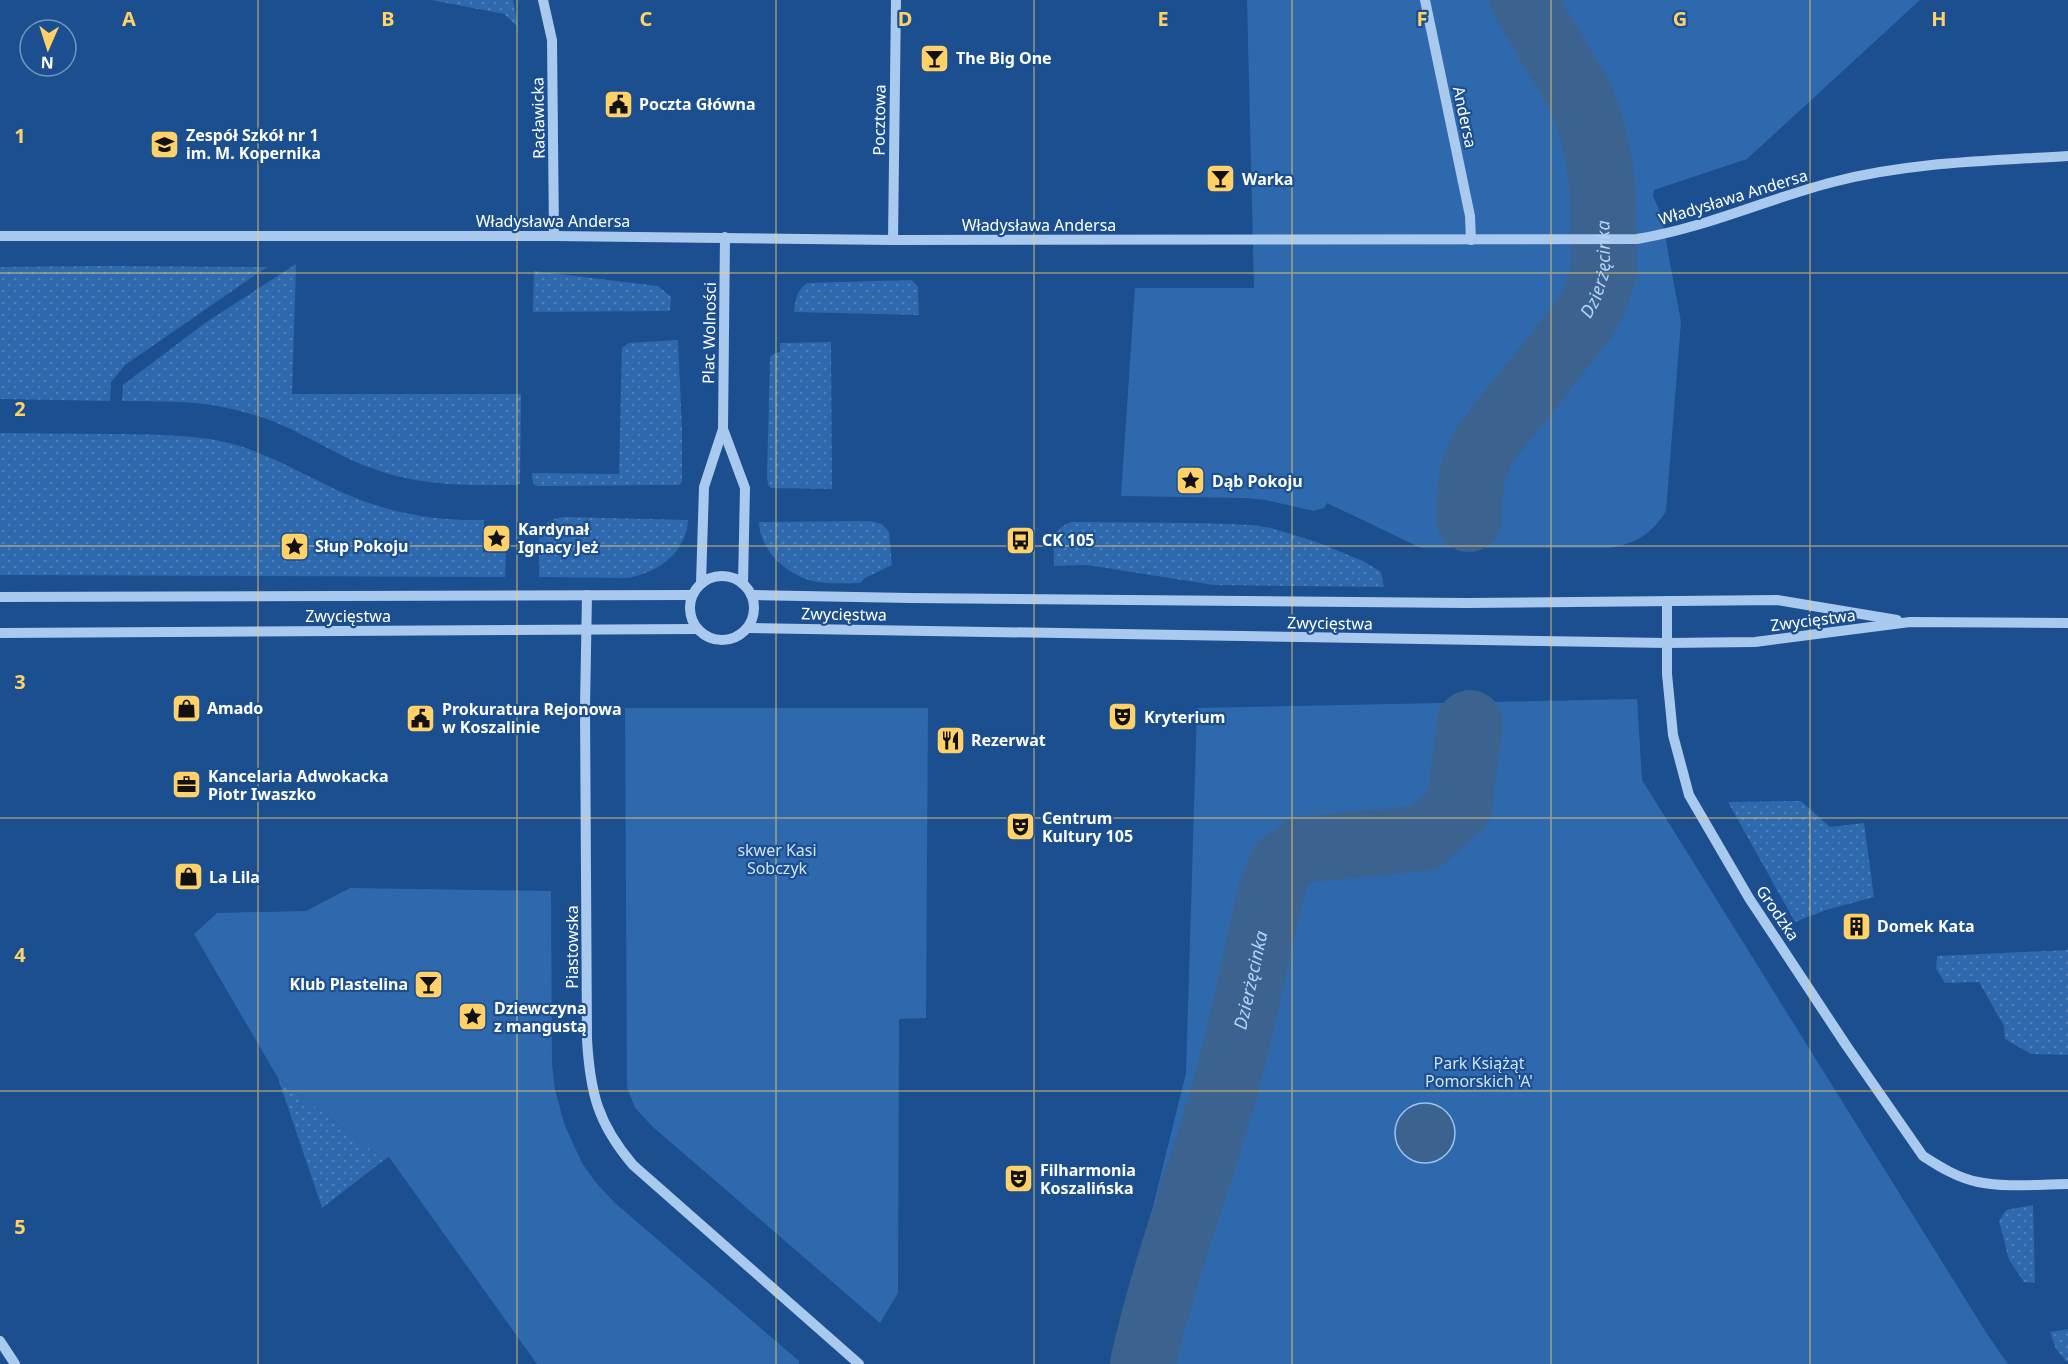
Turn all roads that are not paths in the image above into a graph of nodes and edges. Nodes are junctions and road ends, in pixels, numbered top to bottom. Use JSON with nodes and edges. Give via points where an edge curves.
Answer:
{"nodes":[{"id":1,"x":543,"y":0,"type":"edge"},
{"id":2,"x":896,"y":0,"type":"edge"},
{"id":3,"x":1425,"y":0,"type":"edge"},
{"id":4,"x":2068,"y":156,"type":"edge"},
{"id":5,"x":0,"y":236,"type":"edge"},
{"id":6,"x":554,"y":236,"type":"junction"},
{"id":7,"x":725,"y":237,"type":"junction"},
{"id":8,"x":893,"y":240,"type":"junction"},
{"id":9,"x":1471,"y":240,"type":"junction"},
{"id":10,"x":723,"y":429,"type":"junction"},
{"id":11,"x":701,"y":583,"type":"junction"},
{"id":12,"x":743,"y":584,"type":"junction"},
{"id":13,"x":692,"y":595,"type":"junction"},
{"id":14,"x":752,"y":595,"type":"junction"},
{"id":15,"x":587,"y":596,"type":"junction"},
{"id":16,"x":0,"y":597,"type":"edge"},
{"id":17,"x":1666,"y":601,"type":"junction"},
{"id":18,"x":1910,"y":622,"type":"junction"},
{"id":19,"x":2068,"y":623,"type":"edge"},
{"id":20,"x":748,"y":628,"type":"junction"},
{"id":21,"x":586,"y":629,"type":"junction"},
{"id":22,"x":696,"y":629,"type":"junction"},
{"id":23,"x":0,"y":633,"type":"edge"},
{"id":24,"x":1667,"y":643,"type":"junction"},
{"id":25,"x":2068,"y":1184,"type":"edge"},
{"id":26,"x":0,"y":1341,"type":"edge"},
{"id":27,"x":15,"y":1364,"type":"edge"},
{"id":28,"x":859,"y":1364,"type":"edge"}],
"edges":[{"from":1,"to":6,"type":"street","name":"Racławicka","via":[[552,40]]},
{"from":2,"to":8,"type":"street","name":"Pocztowa"},
{"from":3,"to":9,"type":"street","name":"Andersa","via":[[1470,216]]},
{"from":4,"to":9,"type":"street","name":"Władysława Andersa","via":[[1922,165],[1868,175],[1796,192],[1671,234],[1637,239]]},
{"from":5,"to":6,"type":"street","name":"Władysława Andersa"},
{"from":6,"to":7,"type":"street","name":"Władysława Andersa"},
{"from":7,"to":8,"type":"street","name":"Władysława Andersa"},
{"from":7,"to":10,"type":"street","name":"Plac Wolności"},
{"from":8,"to":9,"type":"street","name":"Władysława Andersa"},
{"from":10,"to":11,"type":"street","name":"Plac Wolności","via":[[704,487]]},
{"from":10,"to":12,"type":"street","name":"Plac Wolności","via":[[746,488]]},
{"from":11,"to":12,"type":"street","via":[[722,575]]},
{"from":11,"to":13,"type":"street"},
{"from":12,"to":14,"type":"street"},
{"from":13,"to":15,"type":"street","name":"Zwycięstwa"},
{"from":13,"to":22,"type":"street","via":[[690,618]]},
{"from":14,"to":17,"type":"street","name":"Zwycięstwa"},
{"from":14,"to":20,"type":"street","via":[[753,618]]},
{"from":15,"to":16,"type":"street","name":"Zwycięstwa"},
{"from":15,"to":21,"type":"street","name":"Piastowska"},
{"from":17,"to":18,"type":"street","name":"Zwycięstwa","via":[[1778,600]]},
{"from":17,"to":24,"type":"street","name":"Grodzka"},
{"from":18,"to":19,"type":"street","name":"Zwycięstwa"},
{"from":18,"to":24,"type":"street","name":"Zwycięstwa","via":[[1755,642]]},
{"from":20,"to":22,"type":"street","name":"Zwycięstwa","via":[[728,640],[716,640]]},
{"from":20,"to":24,"type":"street","name":"Zwycięstwa"},
{"from":21,"to":22,"type":"street","name":"Zwycięstwa"},
{"from":21,"to":23,"type":"street","name":"Zwycięstwa"},
{"from":21,"to":28,"type":"street","name":"Piastowska","via":[[587,1040],[594,1098],[617,1147],[633,1165]]},
{"from":24,"to":25,"type":"street","name":"Grodzka","via":[[1673,735],[1689,795],[1749,898],[1923,1156],[1947,1171],[1978,1182]]},
{"from":26,"to":27,"type":"street"}]}
